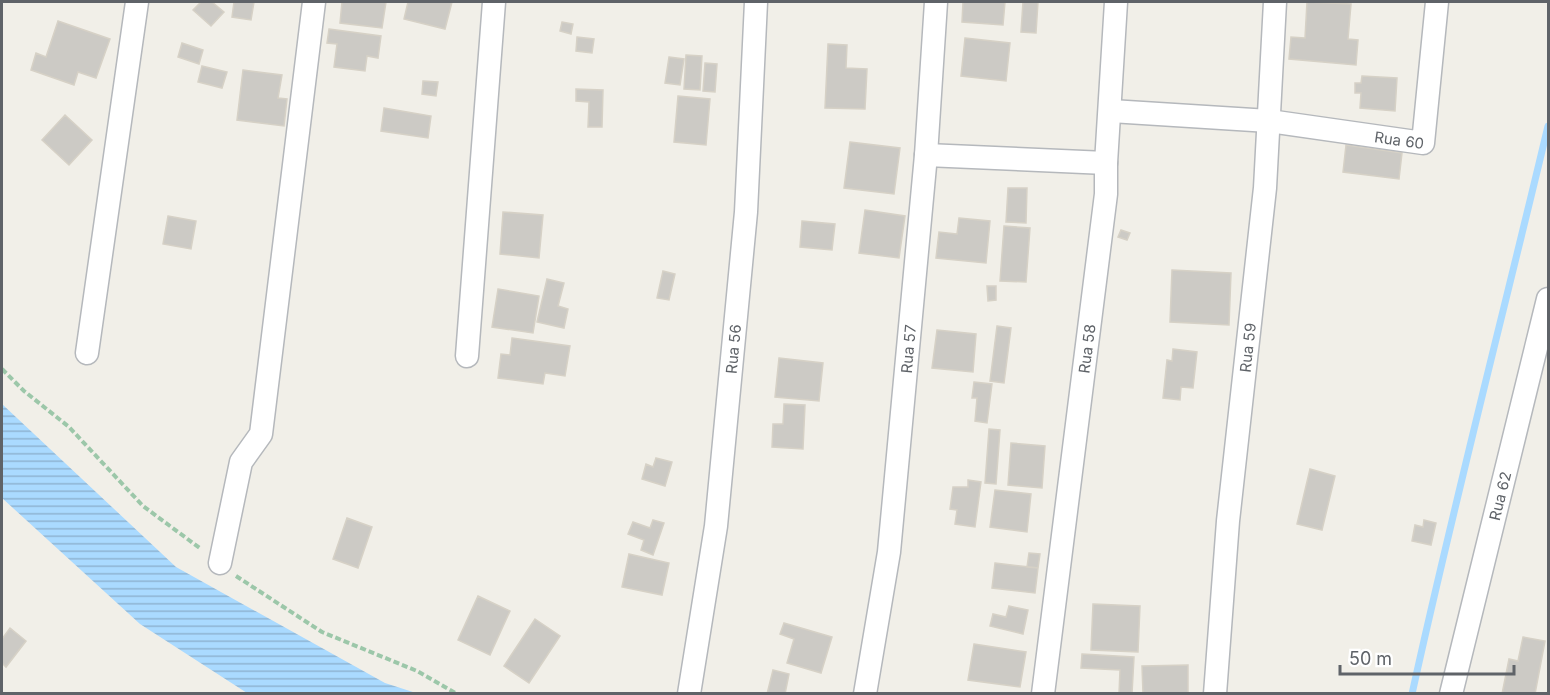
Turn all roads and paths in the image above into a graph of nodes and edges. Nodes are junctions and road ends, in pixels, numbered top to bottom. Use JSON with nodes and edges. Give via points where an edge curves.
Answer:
{"nodes":[{"id":1,"x":137,"y":2,"type":"edge"},
{"id":2,"x":314,"y":2,"type":"edge"},
{"id":3,"x":494,"y":2,"type":"edge"},
{"id":4,"x":756,"y":2,"type":"edge"},
{"id":5,"x":936,"y":2,"type":"edge"},
{"id":6,"x":1116,"y":2,"type":"edge"},
{"id":7,"x":1275,"y":2,"type":"edge"},
{"id":8,"x":1437,"y":2,"type":"edge"},
{"id":9,"x":1111,"y":111,"type":"junction"},
{"id":10,"x":1269,"y":121,"type":"junction"},
{"id":11,"x":926,"y":155,"type":"junction"},
{"id":12,"x":1106,"y":163,"type":"junction"},
{"id":13,"x":1548,"y":299,"type":"edge"},
{"id":14,"x":87,"y":353,"type":"dead end"},
{"id":15,"x":467,"y":356,"type":"dead end"},
{"id":16,"x":220,"y":563,"type":"dead end"},
{"id":17,"x":690,"y":693,"type":"edge"},
{"id":18,"x":865,"y":693,"type":"edge"},
{"id":19,"x":1043,"y":693,"type":"edge"},
{"id":20,"x":1215,"y":693,"type":"edge"},
{"id":21,"x":1451,"y":693,"type":"edge"}],
"edges":[{"from":1,"to":14,"type":"street"},
{"from":2,"to":16,"type":"street","via":[[261,434],[242,462]]},
{"from":3,"to":15,"type":"street"},
{"from":4,"to":17,"type":"street","name":"Rua 56","via":[[746,212],[716,526]]},
{"from":5,"to":11,"type":"street","name":"Rua 57"},
{"from":6,"to":9,"type":"street","name":"Rua 58"},
{"from":7,"to":10,"type":"street","name":"Rua 59"},
{"from":8,"to":10,"type":"street","name":"Rua 60","via":[[1423,143]]},
{"from":9,"to":10,"type":"street"},
{"from":9,"to":12,"type":"street","name":"Rua 58"},
{"from":10,"to":20,"type":"street","name":"Rua 59","via":[[1228,521]]},
{"from":11,"to":12,"type":"street"},
{"from":11,"to":18,"type":"street","name":"Rua 57","via":[[889,552]]},
{"from":12,"to":19,"type":"street","name":"Rua 58","via":[[1106,194]]},
{"from":13,"to":21,"type":"street","name":"Rua 62"}]}
